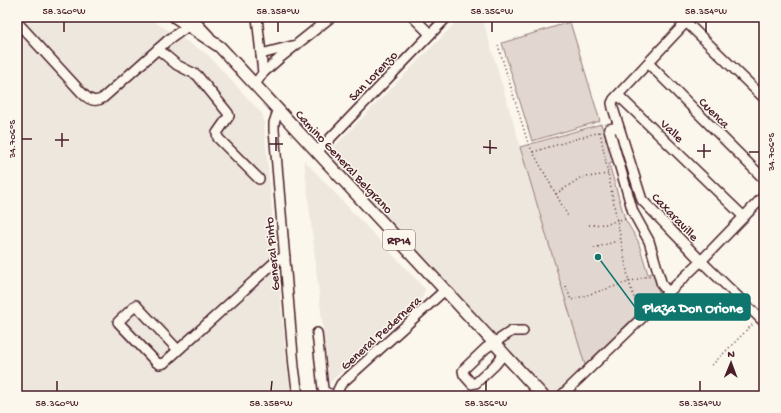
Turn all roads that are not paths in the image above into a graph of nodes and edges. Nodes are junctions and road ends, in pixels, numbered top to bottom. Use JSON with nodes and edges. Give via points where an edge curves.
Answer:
{"nodes":[{"id":1,"x":175,"y":17,"type":"edge"},
{"id":2,"x":257,"y":17,"type":"edge"},
{"id":3,"x":331,"y":17,"type":"edge"},
{"id":4,"x":413,"y":17,"type":"edge"},
{"id":5,"x":447,"y":17,"type":"edge"},
{"id":6,"x":686,"y":19,"type":"edge"},
{"id":7,"x":189,"y":21,"type":"edge"},
{"id":8,"x":17,"y":22,"type":"edge"},
{"id":9,"x":430,"y":34,"type":"junction"},
{"id":10,"x":295,"y":45,"type":"junction"},
{"id":11,"x":158,"y":49,"type":"junction"},
{"id":12,"x":260,"y":54,"type":"junction"},
{"id":13,"x":648,"y":63,"type":"junction"},
{"id":14,"x":263,"y":73,"type":"junction"},
{"id":15,"x":255,"y":84,"type":"junction"},
{"id":16,"x":618,"y":95,"type":"junction"},
{"id":17,"x":764,"y":98,"type":"edge"},
{"id":18,"x":278,"y":111,"type":"junction"},
{"id":19,"x":618,"y":127,"type":"junction"},
{"id":20,"x":317,"y":152,"type":"junction"},
{"id":21,"x":259,"y":179,"type":"dead end"},
{"id":22,"x":764,"y":179,"type":"edge"},
{"id":23,"x":764,"y":196,"type":"edge"},
{"id":24,"x":744,"y":216,"type":"junction"},
{"id":25,"x":285,"y":257,"type":"junction"},
{"id":26,"x":701,"y":261,"type":"junction"},
{"id":27,"x":446,"y":290,"type":"junction"},
{"id":28,"x":668,"y":292,"type":"junction"},
{"id":29,"x":762,"y":320,"type":"edge"},
{"id":30,"x":523,"y":330,"type":"dead end"},
{"id":31,"x":317,"y":333,"type":"dead end"},
{"id":32,"x":494,"y":344,"type":"junction"},
{"id":33,"x":178,"y":350,"type":"junction"},
{"id":34,"x":504,"y":354,"type":"junction"},
{"id":35,"x":298,"y":396,"type":"edge"},
{"id":36,"x":336,"y":396,"type":"edge"},
{"id":37,"x":543,"y":396,"type":"edge"},
{"id":38,"x":561,"y":396,"type":"edge"}],
"edges":[{"from":1,"to":7,"type":"main road","number":"RP14"},
{"from":2,"to":12,"type":"street"},
{"from":3,"to":10,"type":"street"},
{"from":4,"to":9,"type":"street"},
{"from":5,"to":9,"type":"street","name":"San Lorenzo"},
{"from":6,"to":13,"type":"street"},
{"from":6,"to":17,"type":"street"},
{"from":7,"to":11,"type":"street"},
{"from":7,"to":15,"type":"main road","name":"Camino General Belgrano","number":"RP14"},
{"from":8,"to":11,"type":"street","via":[[82,93],[97,101]]},
{"from":9,"to":20,"type":"street","name":"San Lorenzo"},
{"from":10,"to":12,"type":"street"},
{"from":10,"to":14,"type":"street"},
{"from":11,"to":21,"type":"street","via":[[177,65],[197,75],[228,113],[229,116],[217,133],[218,138]]},
{"from":12,"to":14,"type":"street"},
{"from":13,"to":16,"type":"street"},
{"from":13,"to":22,"type":"street","name":"Cuenca"},
{"from":14,"to":15,"type":"street"},
{"from":15,"to":18,"type":"main road","name":"Camino General Belgrano","number":"RP14"},
{"from":16,"to":19,"type":"street","name":"Caxaraville","via":[[612,103]]},
{"from":16,"to":24,"type":"street","name":"Valle"},
{"from":18,"to":20,"type":"main road","name":"Camino General Belgrano","number":"RP14"},
{"from":18,"to":25,"type":"street","name":"General Pinto","via":[[274,130]]},
{"from":19,"to":26,"type":"street","name":"Caxaraville","via":[[642,200]]},
{"from":19,"to":28,"type":"street","via":[[605,131],[633,212],[650,241],[662,285]]},
{"from":20,"to":27,"type":"main road","name":"Camino General Belgrano","number":"RP14"},
{"from":23,"to":24,"type":"street"},
{"from":24,"to":26,"type":"street"},
{"from":25,"to":33,"type":"street","via":[[277,260]]},
{"from":25,"to":35,"type":"street","name":"General Pinto"},
{"from":26,"to":28,"type":"street"},
{"from":26,"to":29,"type":"street","name":"Caxaraville"},
{"from":27,"to":32,"type":"main road","name":"Camino General Belgrano","number":"RP14"},
{"from":27,"to":36,"type":"street","name":"General Pedernera","via":[[341,384]]},
{"from":28,"to":38,"type":"street"},
{"from":30,"to":32,"type":"street","via":[[512,331]]},
{"from":31,"to":36,"type":"street","via":[[323,389]]},
{"from":32,"to":34,"type":"main road","name":"Camino General Belgrano","number":"RP14"},
{"from":32,"to":34,"type":"street","via":[[486,348],[463,371],[472,384],[476,383]]},
{"from":33,"to":33,"type":"street","via":[[164,363],[159,364],[118,322],[136,306]]},
{"from":34,"to":37,"type":"main road","name":"Camino General Belgrano","number":"RP14"}]}
